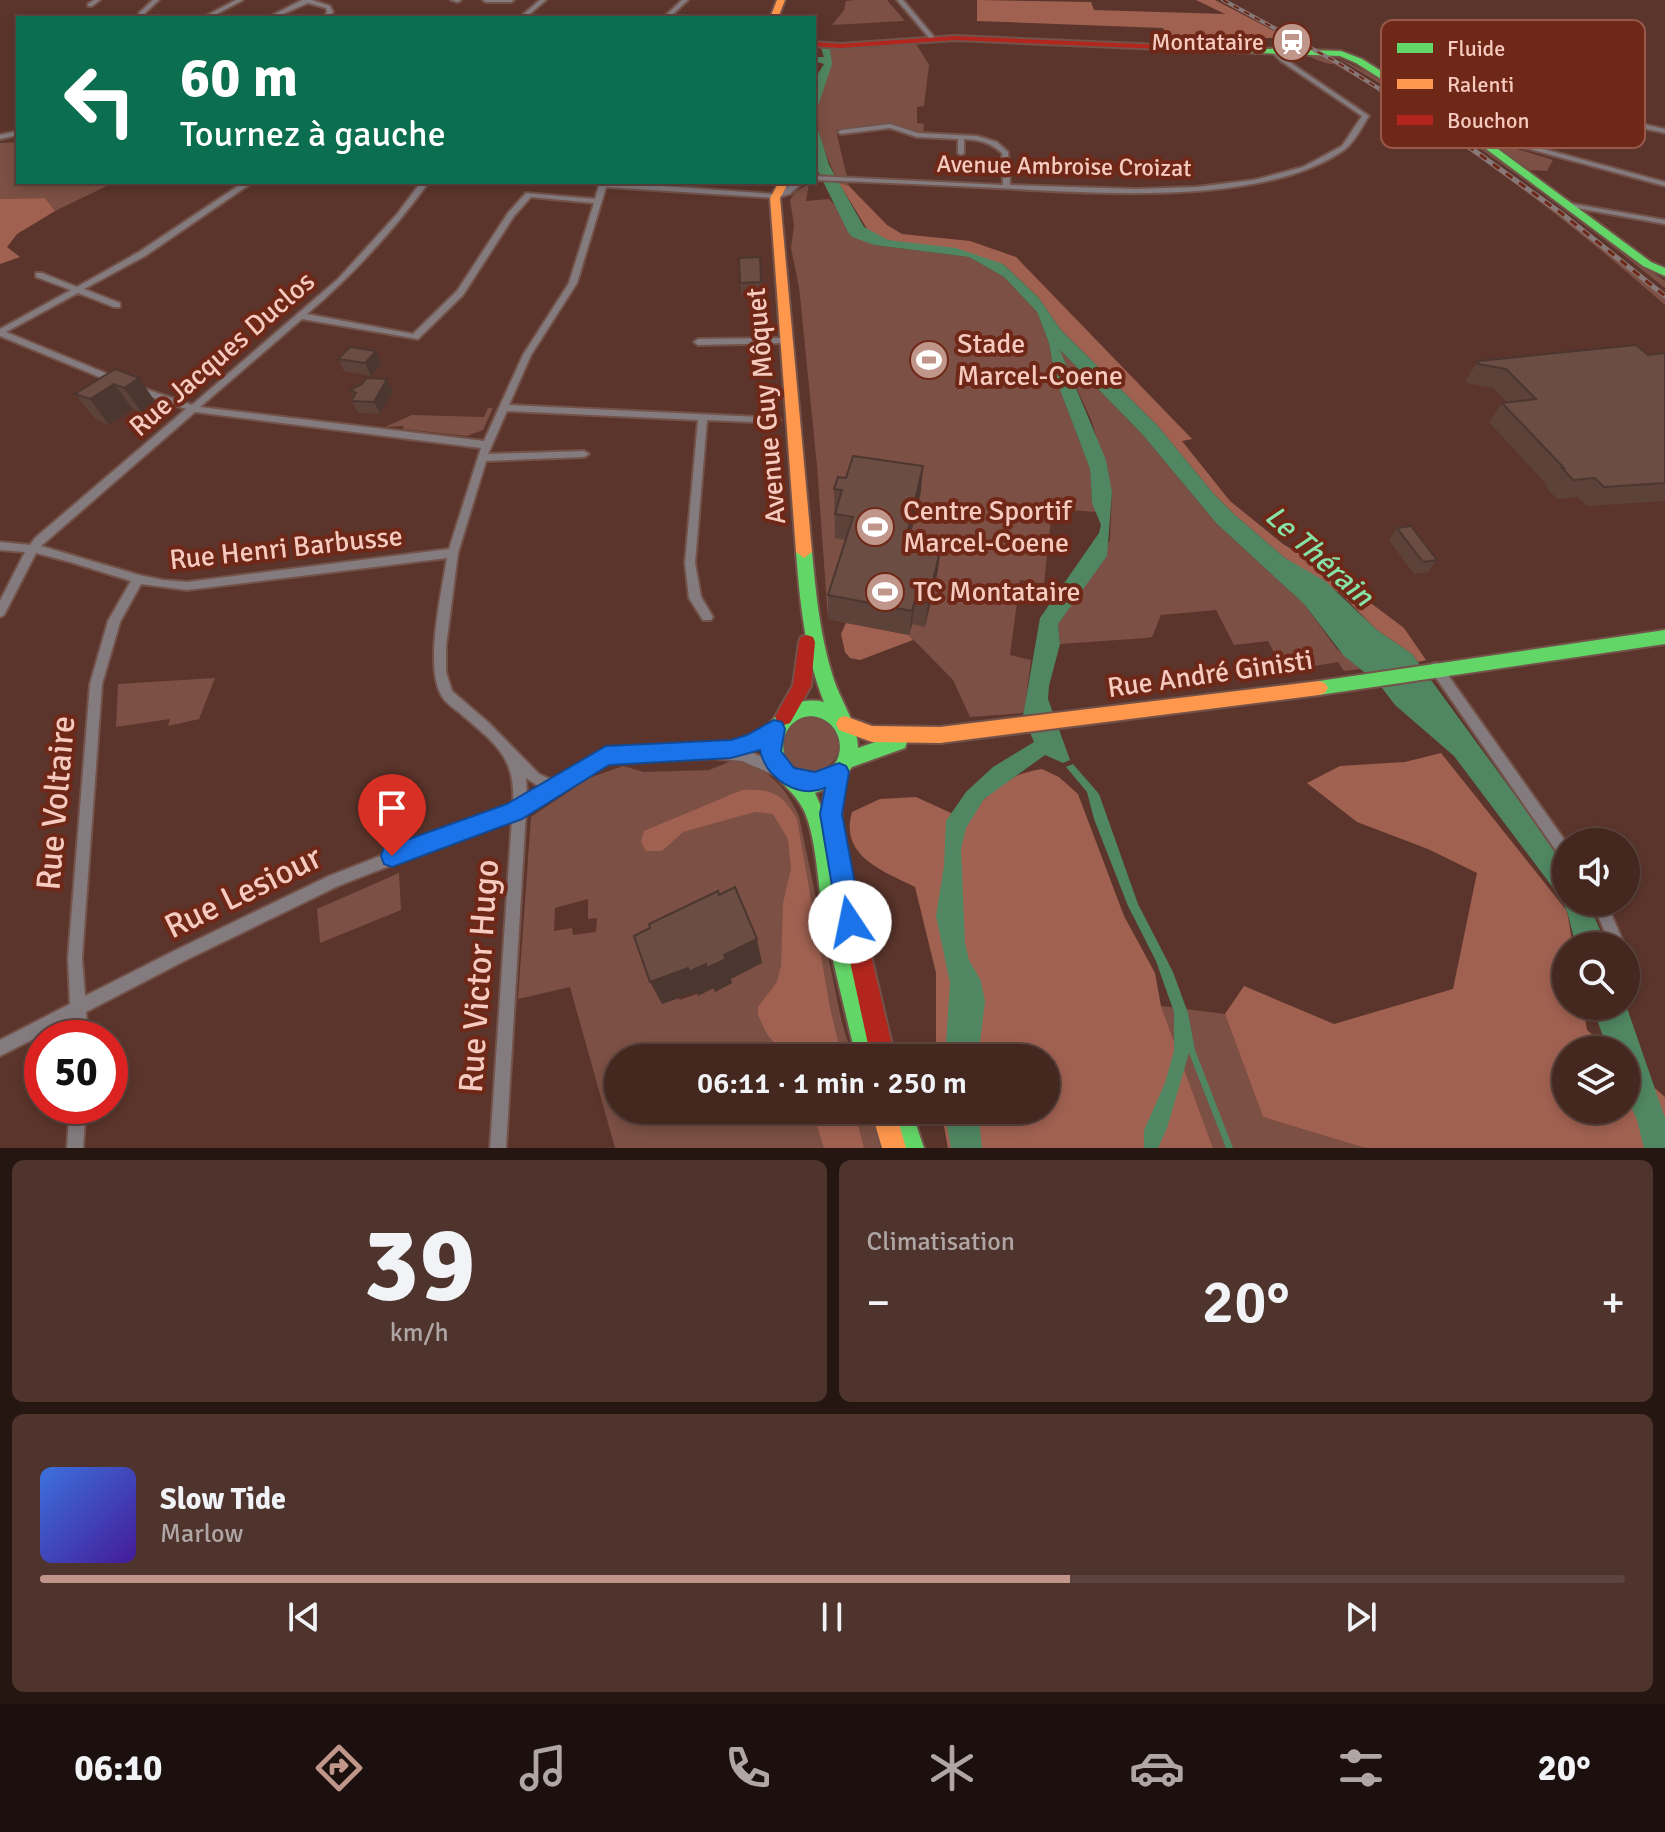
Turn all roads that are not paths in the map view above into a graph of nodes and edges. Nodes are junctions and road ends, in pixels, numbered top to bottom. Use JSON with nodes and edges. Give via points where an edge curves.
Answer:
{"nodes":[{"id":1,"x":97,"y":0,"type":"edge"},
{"id":2,"x":156,"y":0,"type":"edge"},
{"id":3,"x":240,"y":0,"type":"edge"},
{"id":4,"x":308,"y":0,"type":"edge"},
{"id":5,"x":486,"y":0,"type":"edge"},
{"id":6,"x":511,"y":0,"type":"edge"},
{"id":7,"x":543,"y":0,"type":"edge"},
{"id":8,"x":685,"y":0,"type":"edge"},
{"id":9,"x":900,"y":0,"type":"edge"},
{"id":10,"x":90,"y":5,"type":"dead end"},
{"id":11,"x":144,"y":16,"type":"edge"},
{"id":12,"x":209,"y":16,"type":"edge"},
{"id":13,"x":274,"y":16,"type":"edge"},
{"id":14,"x":327,"y":16,"type":"edge"},
{"id":15,"x":524,"y":16,"type":"edge"},
{"id":16,"x":668,"y":16,"type":"edge"},
{"id":17,"x":933,"y":39,"type":"junction"},
{"id":18,"x":822,"y":46,"type":"edge"},
{"id":19,"x":1273,"y":50,"type":"junction"},
{"id":20,"x":1381,"y":75,"type":"edge"},
{"id":21,"x":1645,"y":127,"type":"edge"},
{"id":22,"x":1665,"y":131,"type":"edge"},
{"id":23,"x":841,"y":132,"type":"dead end"},
{"id":24,"x":961,"y":136,"type":"junction"},
{"id":25,"x":1493,"y":148,"type":"edge"},
{"id":26,"x":1534,"y":148,"type":"edge"},
{"id":27,"x":961,"y":153,"type":"dead end"},
{"id":28,"x":816,"y":178,"type":"edge"},
{"id":29,"x":246,"y":184,"type":"edge"},
{"id":30,"x":423,"y":184,"type":"edge"},
{"id":31,"x":604,"y":184,"type":"edge"},
{"id":32,"x":633,"y":184,"type":"edge"},
{"id":33,"x":797,"y":184,"type":"edge"},
{"id":34,"x":1665,"y":184,"type":"edge"},
{"id":35,"x":1007,"y":186,"type":"junction"},
{"id":36,"x":780,"y":189,"type":"edge"},
{"id":37,"x":598,"y":201,"type":"junction"},
{"id":38,"x":1571,"y":205,"type":"junction"},
{"id":39,"x":1665,"y":222,"type":"edge"},
{"id":40,"x":1665,"y":273,"type":"edge"},
{"id":41,"x":39,"y":275,"type":"dead end"},
{"id":42,"x":78,"y":290,"type":"junction"},
{"id":43,"x":117,"y":305,"type":"dead end"},
{"id":44,"x":302,"y":316,"type":"junction"},
{"id":45,"x":0,"y":333,"type":"edge"},
{"id":46,"x":787,"y":341,"type":"junction"},
{"id":47,"x":698,"y":342,"type":"dead end"},
{"id":48,"x":503,"y":408,"type":"junction"},
{"id":49,"x":192,"y":409,"type":"junction"},
{"id":50,"x":703,"y":417,"type":"junction"},
{"id":51,"x":775,"y":420,"type":"dead end"},
{"id":52,"x":484,"y":452,"type":"junction"},
{"id":53,"x":584,"y":454,"type":"dead end"},
{"id":54,"x":0,"y":546,"type":"edge"},
{"id":55,"x":34,"y":547,"type":"junction"},
{"id":56,"x":453,"y":553,"type":"junction"},
{"id":57,"x":137,"y":581,"type":"junction"},
{"id":58,"x":0,"y":612,"type":"edge"},
{"id":59,"x":809,"y":612,"type":"junction"},
{"id":60,"x":707,"y":617,"type":"dead end"},
{"id":61,"x":1665,"y":637,"type":"edge"},
{"id":62,"x":1432,"y":669,"type":"junction"},
{"id":63,"x":842,"y":721,"type":"junction"},
{"id":64,"x":779,"y":724,"type":"junction"},
{"id":65,"x":923,"y":737,"type":"junction"},
{"id":66,"x":712,"y":752,"type":"junction"},
{"id":67,"x":512,"y":756,"type":"junction"},
{"id":68,"x":844,"y":766,"type":"junction"},
{"id":69,"x":786,"y":775,"type":"junction"},
{"id":70,"x":553,"y":787,"type":"junction"},
{"id":71,"x":520,"y":808,"type":"junction"},
{"id":72,"x":1552,"y":834,"type":"edge"},
{"id":73,"x":78,"y":1009,"type":"junction"},
{"id":74,"x":79,"y":1020,"type":"edge"},
{"id":75,"x":865,"y":1044,"type":"edge"},
{"id":76,"x":879,"y":1044,"type":"edge"},
{"id":77,"x":0,"y":1048,"type":"edge"},
{"id":78,"x":77,"y":1124,"type":"edge"},
{"id":79,"x":887,"y":1124,"type":"edge"},
{"id":80,"x":904,"y":1124,"type":"edge"},
{"id":81,"x":75,"y":1148,"type":"edge"},
{"id":82,"x":498,"y":1148,"type":"edge"},
{"id":83,"x":894,"y":1148,"type":"edge"},
{"id":84,"x":912,"y":1148,"type":"edge"}],
"edges":[{"from":1,"to":10,"type":"street"},
{"from":2,"to":11,"type":"street"},
{"from":3,"to":12,"type":"street"},
{"from":4,"to":13,"type":"street"},
{"from":4,"to":14,"type":"street","via":[[329,8]]},
{"from":5,"to":6,"type":"street"},
{"from":7,"to":15,"type":"street"},
{"from":8,"to":16,"type":"street"},
{"from":9,"to":17,"type":"street"},
{"from":17,"to":18,"type":"street"},
{"from":17,"to":19,"type":"street"},
{"from":19,"to":20,"type":"street","via":[[1341,54]]},
{"from":19,"to":35,"type":"street","name":"Avenue Ambroise Croizat","via":[[1365,114],[1352,140],[1321,161],[1270,179],[1201,189]]},
{"from":21,"to":22,"type":"street"},
{"from":23,"to":24,"type":"street","via":[[886,126],[917,135]]},
{"from":24,"to":27,"type":"street"},
{"from":24,"to":35,"type":"street","via":[[987,140],[1003,150]]},
{"from":25,"to":38,"type":"street"},
{"from":26,"to":34,"type":"street"},
{"from":28,"to":35,"type":"street","name":"Avenue Ambroise Croizat"},
{"from":29,"to":42,"type":"street","via":[[149,250]]},
{"from":30,"to":44,"type":"street","name":"Rue Jacques Duclos","via":[[354,268]]},
{"from":31,"to":37,"type":"street"},
{"from":32,"to":36,"type":"street"},
{"from":33,"to":36,"type":"street","via":[[787,192]]},
{"from":36,"to":46,"type":"street","name":"Avenue Guy Môquet"},
{"from":37,"to":44,"type":"street","via":[[529,195],[463,290],[415,337]]},
{"from":37,"to":48,"type":"street","via":[[573,283],[534,343]]},
{"from":38,"to":39,"type":"street"},
{"from":38,"to":40,"type":"street"},
{"from":41,"to":42,"type":"street"},
{"from":42,"to":43,"type":"street"},
{"from":42,"to":45,"type":"street"},
{"from":44,"to":49,"type":"street","name":"Rue Jacques Duclos"},
{"from":45,"to":49,"type":"street"},
{"from":46,"to":47,"type":"street"},
{"from":46,"to":59,"type":"street","name":"Avenue Guy Môquet"},
{"from":48,"to":50,"type":"street"},
{"from":48,"to":52,"type":"street"},
{"from":49,"to":52,"type":"street"},
{"from":49,"to":55,"type":"street","name":"Rue Jacques Duclos"},
{"from":50,"to":51,"type":"street"},
{"from":50,"to":60,"type":"street","via":[[690,563],[695,598]]},
{"from":52,"to":53,"type":"street"},
{"from":52,"to":56,"type":"street"},
{"from":54,"to":55,"type":"street","name":"Rue Henri Barbusse"},
{"from":55,"to":57,"type":"street","name":"Rue Henri Barbusse"},
{"from":55,"to":58,"type":"street"},
{"from":56,"to":57,"type":"street","name":"Rue Henri Barbusse","via":[[211,584]]},
{"from":56,"to":67,"type":"street","via":[[440,646],[441,679],[451,699]]},
{"from":57,"to":73,"type":"street","name":"Rue Voltaire","via":[[114,621],[96,684],[75,958]]},
{"from":59,"to":63,"type":"street","name":"Avenue Guy Môquet","via":[[825,688]]},
{"from":59,"to":64,"type":"street","name":"Avenue Guy Môquet","via":[[803,679]]},
{"from":61,"to":62,"type":"street"},
{"from":62,"to":65,"type":"street","name":"Rue André Ginisti","via":[[1206,704]]},
{"from":62,"to":72,"type":"street"},
{"from":63,"to":64,"type":"street","via":[[811,709],[799,710]]},
{"from":63,"to":65,"type":"street","via":[[872,734]]},
{"from":63,"to":68,"type":"street","via":[[852,744]]},
{"from":64,"to":66,"type":"street","via":[[752,743]]},
{"from":64,"to":69,"type":"street","via":[[770,749]]},
{"from":65,"to":68,"type":"street","via":[[885,744]]},
{"from":66,"to":69,"type":"street","via":[[743,755]]},
{"from":66,"to":70,"type":"street","via":[[606,755]]},
{"from":67,"to":70,"type":"street","via":[[534,778]]},
{"from":67,"to":71,"type":"street","name":"Rue Victor Hugo"},
{"from":68,"to":69,"type":"street","via":[[815,782]]},
{"from":68,"to":76,"type":"street","via":[[831,805],[833,837]]},
{"from":69,"to":75,"type":"street","via":[[810,801],[818,822]]},
{"from":70,"to":71,"type":"street"},
{"from":71,"to":73,"type":"street","name":"Rue Lesiour","via":[[344,876]]},
{"from":71,"to":82,"type":"street","name":"Rue Victor Hugo"},
{"from":73,"to":74,"type":"street","name":"Rue Voltaire"},
{"from":73,"to":77,"type":"street","name":"Rue Lesiour"},
{"from":78,"to":81,"type":"street"},
{"from":79,"to":83,"type":"street"},
{"from":80,"to":84,"type":"street"}]}
